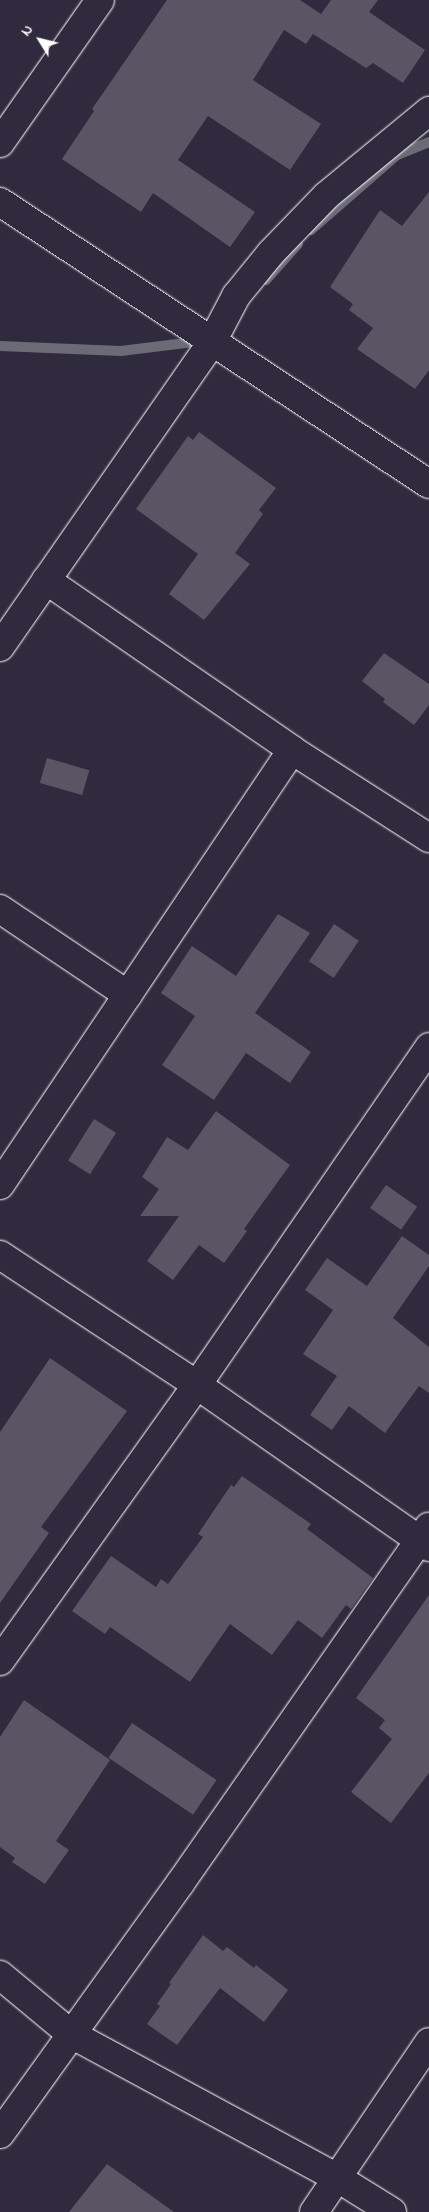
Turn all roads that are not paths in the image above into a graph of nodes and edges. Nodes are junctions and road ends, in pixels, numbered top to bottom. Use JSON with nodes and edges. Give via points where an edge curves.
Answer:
{"nodes":[{"id":1,"x":100,"y":0,"type":"edge"},
{"id":2,"x":424,"y":124,"type":"edge"},
{"id":3,"x":0,"y":143,"type":"edge"},
{"id":4,"x":0,"y":202,"type":"edge"},
{"id":5,"x":213,"y":340,"type":"junction"},
{"id":6,"x":429,"y":484,"type":"edge"},
{"id":7,"x":46,"y":580,"type":"junction"},
{"id":8,"x":0,"y":646,"type":"edge"},
{"id":9,"x":292,"y":750,"type":"junction"},
{"id":10,"x":429,"y":838,"type":"edge"},
{"id":11,"x":0,"y":909,"type":"edge"},
{"id":12,"x":128,"y":995,"type":"junction"},
{"id":13,"x":429,"y":1047,"type":"edge"},
{"id":14,"x":0,"y":1184,"type":"edge"},
{"id":15,"x":0,"y":1255,"type":"edge"},
{"id":16,"x":197,"y":1385,"type":"junction"},
{"id":17,"x":426,"y":1538,"type":"edge"},
{"id":18,"x":0,"y":1661,"type":"edge"},
{"id":19,"x":0,"y":1975,"type":"edge"},
{"id":20,"x":71,"y":2034,"type":"junction"},
{"id":21,"x":429,"y":2042,"type":"edge"},
{"id":22,"x":0,"y":2134,"type":"edge"},
{"id":23,"x":336,"y":2177,"type":"junction"},
{"id":24,"x":314,"y":2212,"type":"edge"},
{"id":25,"x":392,"y":2212,"type":"edge"}],
"edges":[{"from":1,"to":3,"type":"street"},
{"from":2,"to":5,"type":"street","via":[[367,160],[270,253],[236,296]]},
{"from":4,"to":5,"type":"street"},
{"from":5,"to":6,"type":"street"},
{"from":5,"to":7,"type":"street"},
{"from":7,"to":8,"type":"street"},
{"from":7,"to":9,"type":"street"},
{"from":9,"to":10,"type":"street"},
{"from":9,"to":12,"type":"street"},
{"from":11,"to":12,"type":"street"},
{"from":12,"to":14,"type":"street"},
{"from":13,"to":16,"type":"street"},
{"from":15,"to":16,"type":"street"},
{"from":16,"to":17,"type":"street"},
{"from":16,"to":18,"type":"street"},
{"from":17,"to":20,"type":"street"},
{"from":19,"to":20,"type":"street"},
{"from":20,"to":22,"type":"street"},
{"from":20,"to":23,"type":"street"},
{"from":21,"to":23,"type":"street"},
{"from":23,"to":24,"type":"street"},
{"from":23,"to":25,"type":"street"}]}
